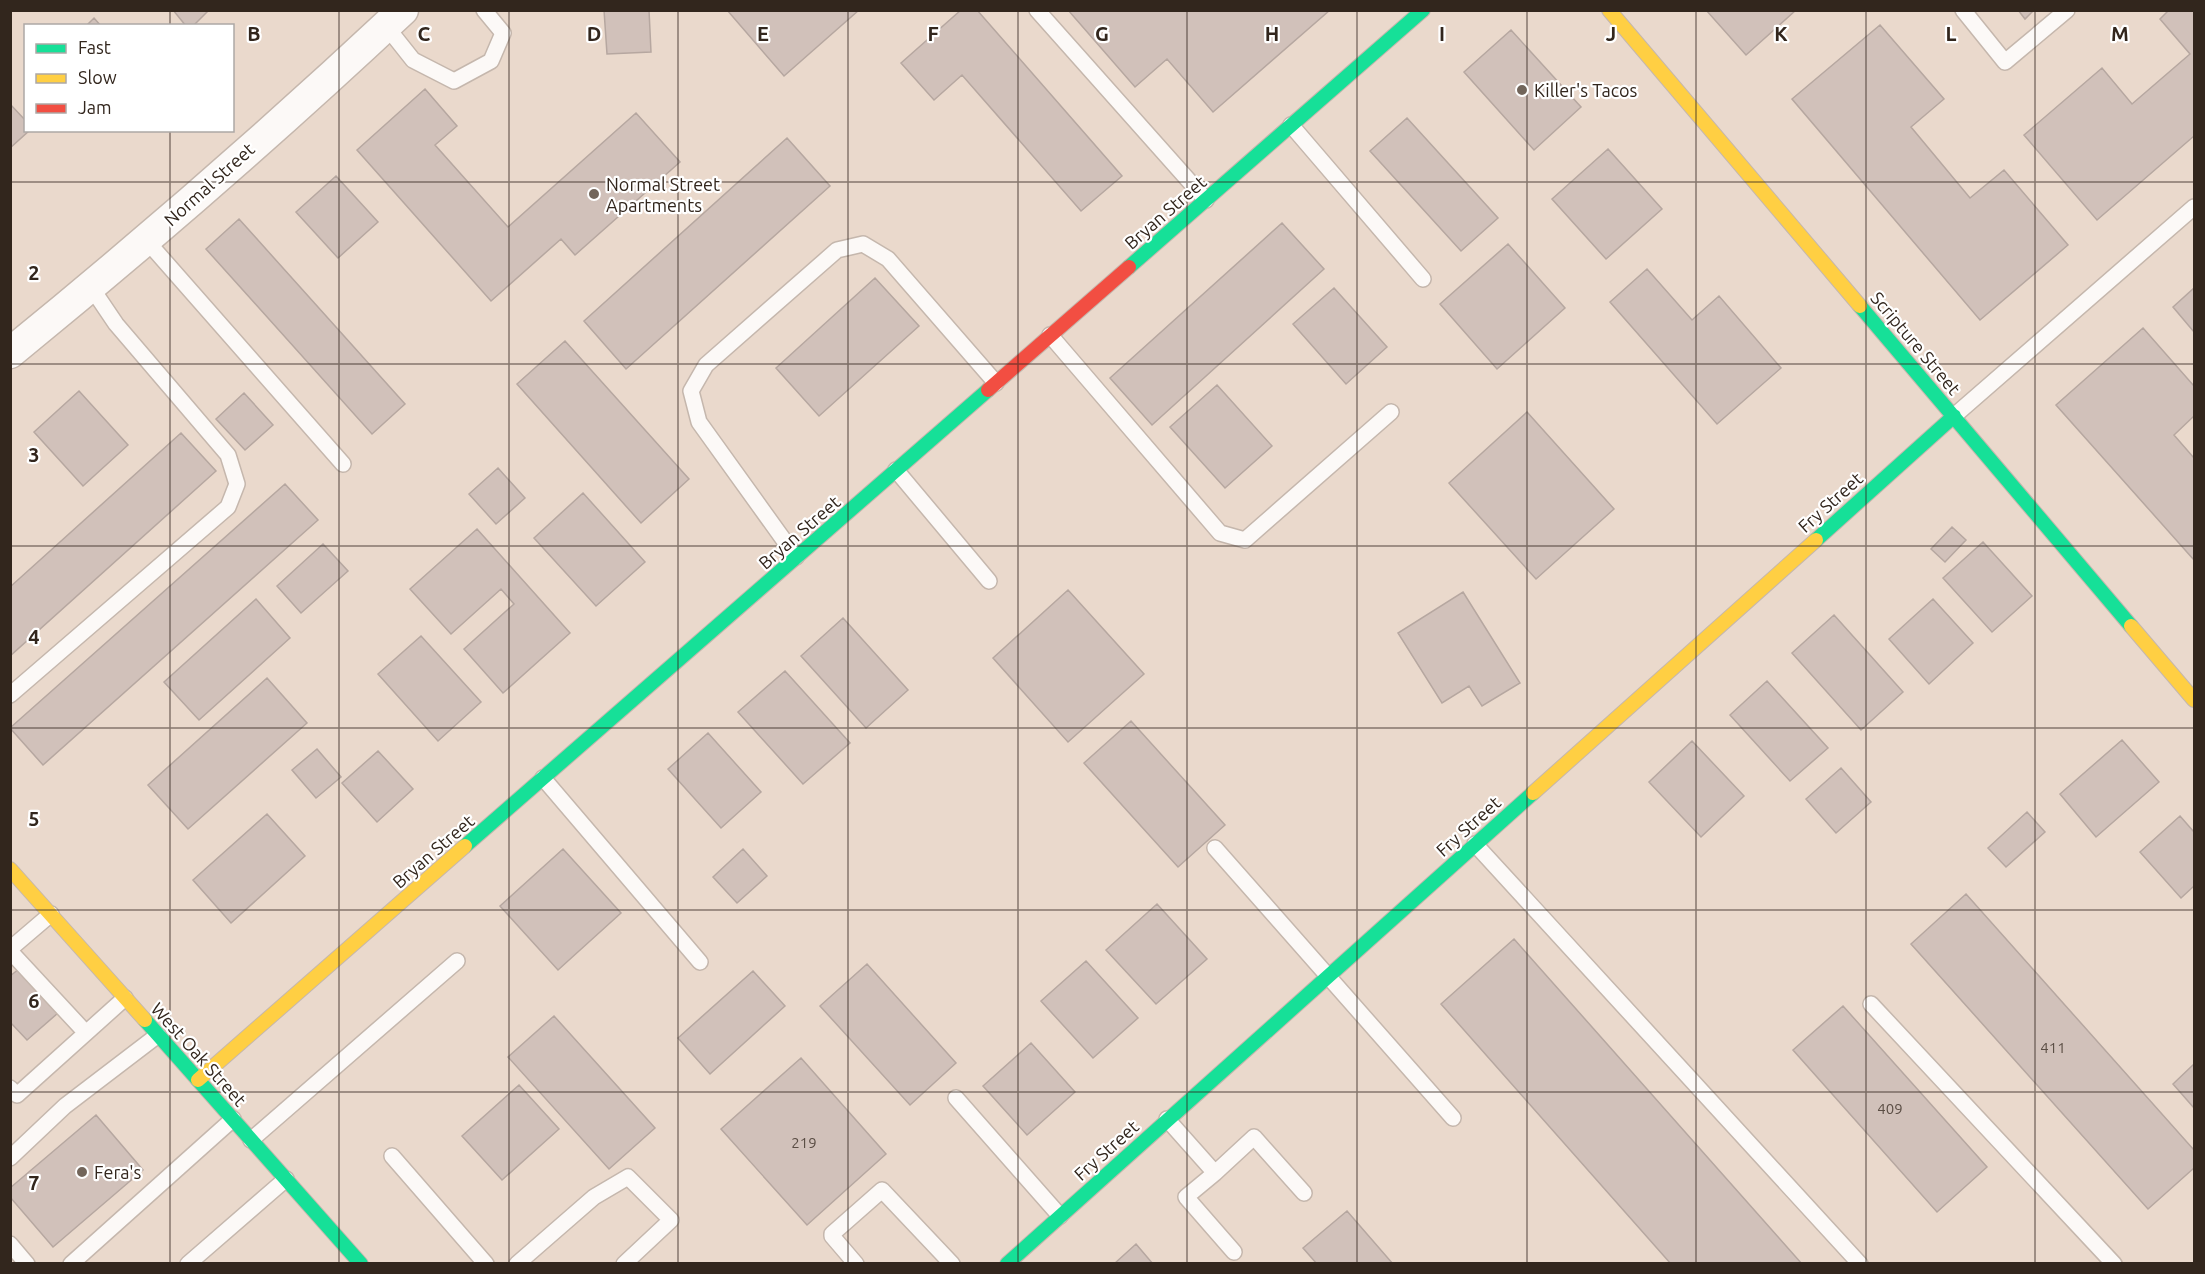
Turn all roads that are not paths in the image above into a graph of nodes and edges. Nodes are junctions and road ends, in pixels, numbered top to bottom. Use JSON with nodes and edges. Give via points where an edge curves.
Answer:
{"nodes":[{"id":1,"x":484,"y":10,"type":"edge"},
{"id":2,"x":1037,"y":10,"type":"edge"},
{"id":3,"x":1423,"y":10,"type":"edge"},
{"id":4,"x":1609,"y":10,"type":"edge"},
{"id":5,"x":1963,"y":10,"type":"edge"},
{"id":6,"x":2067,"y":10,"type":"edge"},
{"id":7,"x":394,"y":18,"type":"edge"},
{"id":8,"x":1291,"y":125,"type":"junction"},
{"id":9,"x":1206,"y":200,"type":"junction"},
{"id":10,"x":2194,"y":207,"type":"edge"},
{"id":11,"x":146,"y":240,"type":"junction"},
{"id":12,"x":1422,"y":279,"type":"dead end"},
{"id":13,"x":91,"y":287,"type":"junction"},
{"id":14,"x":1050,"y":335,"type":"junction"},
{"id":15,"x":10,"y":353,"type":"edge"},
{"id":16,"x":996,"y":383,"type":"junction"},
{"id":17,"x":1391,"y":411,"type":"dead end"},
{"id":18,"x":1954,"y":416,"type":"junction"},
{"id":19,"x":343,"y":464,"type":"dead end"},
{"id":20,"x":896,"y":470,"type":"junction"},
{"id":21,"x":796,"y":557,"type":"junction"},
{"id":22,"x":989,"y":581,"type":"dead end"},
{"id":23,"x":10,"y":695,"type":"edge"},
{"id":24,"x":2194,"y":700,"type":"edge"},
{"id":25,"x":543,"y":778,"type":"junction"},
{"id":26,"x":1475,"y":844,"type":"junction"},
{"id":27,"x":1215,"y":848,"type":"dead end"},
{"id":28,"x":10,"y":869,"type":"edge"},
{"id":29,"x":51,"y":914,"type":"junction"},
{"id":30,"x":10,"y":950,"type":"edge"},
{"id":31,"x":456,"y":961,"type":"dead end"},
{"id":32,"x":700,"y":962,"type":"dead end"},
{"id":33,"x":1328,"y":976,"type":"junction"},
{"id":34,"x":125,"y":998,"type":"junction"},
{"id":35,"x":1871,"y":1004,"type":"dead end"},
{"id":36,"x":86,"y":1033,"type":"junction"},
{"id":37,"x":158,"y":1035,"type":"junction"},
{"id":38,"x":198,"y":1080,"type":"junction"},
{"id":39,"x":10,"y":1088,"type":"edge"},
{"id":40,"x":956,"y":1098,"type":"dead end"},
{"id":41,"x":1454,"y":1118,"type":"dead end"},
{"id":42,"x":233,"y":1119,"type":"junction"},
{"id":43,"x":1167,"y":1119,"type":"junction"},
{"id":44,"x":251,"y":1140,"type":"junction"},
{"id":45,"x":392,"y":1156,"type":"dead end"},
{"id":46,"x":10,"y":1158,"type":"edge"},
{"id":47,"x":1215,"y":1173,"type":"junction"},
{"id":48,"x":286,"y":1179,"type":"junction"},
{"id":49,"x":1304,"y":1193,"type":"dead end"},
{"id":50,"x":1060,"y":1216,"type":"junction"},
{"id":51,"x":10,"y":1244,"type":"edge"},
{"id":52,"x":1234,"y":1252,"type":"dead end"},
{"id":53,"x":27,"y":1263,"type":"edge"},
{"id":54,"x":71,"y":1263,"type":"edge"},
{"id":55,"x":188,"y":1263,"type":"edge"},
{"id":56,"x":361,"y":1263,"type":"edge"},
{"id":57,"x":486,"y":1263,"type":"edge"},
{"id":58,"x":517,"y":1263,"type":"edge"},
{"id":59,"x":624,"y":1263,"type":"edge"},
{"id":60,"x":856,"y":1263,"type":"edge"},
{"id":61,"x":952,"y":1263,"type":"edge"},
{"id":62,"x":1007,"y":1263,"type":"edge"},
{"id":63,"x":1860,"y":1263,"type":"edge"},
{"id":64,"x":2114,"y":1263,"type":"edge"}],
"edges":[{"from":1,"to":7,"type":"lane","via":[[503,33],[491,61],[453,81],[413,60]]},
{"from":2,"to":9,"type":"lane"},
{"from":3,"to":8,"type":"street","name":"Bryan Street"},
{"from":4,"to":18,"type":"street","name":"Scripture Street"},
{"from":5,"to":6,"type":"lane","via":[[2005,62]]},
{"from":7,"to":11,"type":"street","name":"Normal Street"},
{"from":8,"to":9,"type":"street","name":"Bryan Street"},
{"from":8,"to":12,"type":"lane"},
{"from":9,"to":14,"type":"street","name":"Bryan Street"},
{"from":10,"to":18,"type":"lane"},
{"from":11,"to":13,"type":"street","name":"Normal Street"},
{"from":11,"to":19,"type":"lane"},
{"from":13,"to":15,"type":"street","name":"Normal Street"},
{"from":13,"to":23,"type":"lane","via":[[116,324],[228,455],[237,484],[228,507]]},
{"from":14,"to":16,"type":"street","name":"Bryan Street"},
{"from":14,"to":17,"type":"lane","via":[[1220,533],[1245,540]]},
{"from":16,"to":20,"type":"street","name":"Bryan Street"},
{"from":16,"to":21,"type":"lane","via":[[888,259],[872,249],[863,244],[837,250],[810,273],[706,364],[692,391],[699,422]]},
{"from":18,"to":24,"type":"street","name":"Scripture Street"},
{"from":18,"to":26,"type":"street","name":"Fry Street"},
{"from":20,"to":21,"type":"street","name":"Bryan Street"},
{"from":20,"to":22,"type":"lane"},
{"from":21,"to":25,"type":"street","name":"Bryan Street"},
{"from":25,"to":32,"type":"lane"},
{"from":25,"to":38,"type":"street","name":"Bryan Street"},
{"from":26,"to":33,"type":"street","name":"Fry Street"},
{"from":26,"to":63,"type":"lane"},
{"from":27,"to":33,"type":"lane"},
{"from":28,"to":29,"type":"street","name":"West Oak Street"},
{"from":29,"to":30,"type":"lane"},
{"from":29,"to":34,"type":"street","name":"West Oak Street"},
{"from":30,"to":36,"type":"lane"},
{"from":31,"to":44,"type":"lane"},
{"from":33,"to":41,"type":"lane"},
{"from":33,"to":43,"type":"street","name":"Fry Street"},
{"from":34,"to":36,"type":"lane"},
{"from":34,"to":37,"type":"street","name":"West Oak Street"},
{"from":35,"to":64,"type":"lane"},
{"from":36,"to":39,"type":"lane","via":[[16,1095]]},
{"from":37,"to":38,"type":"street","name":"West Oak Street"},
{"from":37,"to":46,"type":"lane","via":[[65,1106]]},
{"from":38,"to":42,"type":"street","name":"West Oak Street"},
{"from":40,"to":50,"type":"lane"},
{"from":42,"to":44,"type":"street","name":"West Oak Street"},
{"from":42,"to":54,"type":"lane"},
{"from":43,"to":47,"type":"lane"},
{"from":43,"to":50,"type":"street","name":"Fry Street"},
{"from":44,"to":48,"type":"street","name":"West Oak Street"},
{"from":45,"to":57,"type":"lane"},
{"from":47,"to":49,"type":"lane","via":[[1254,1137]]},
{"from":47,"to":52,"type":"lane","via":[[1185,1197]]},
{"from":48,"to":55,"type":"lane"},
{"from":48,"to":56,"type":"street","name":"West Oak Street"},
{"from":50,"to":62,"type":"street","name":"Fry Street"},
{"from":51,"to":53,"type":"lane"},
{"from":58,"to":59,"type":"lane","via":[[594,1197],[628,1177],[671,1220]]},
{"from":60,"to":61,"type":"lane","via":[[832,1234],[882,1190]]}]}
